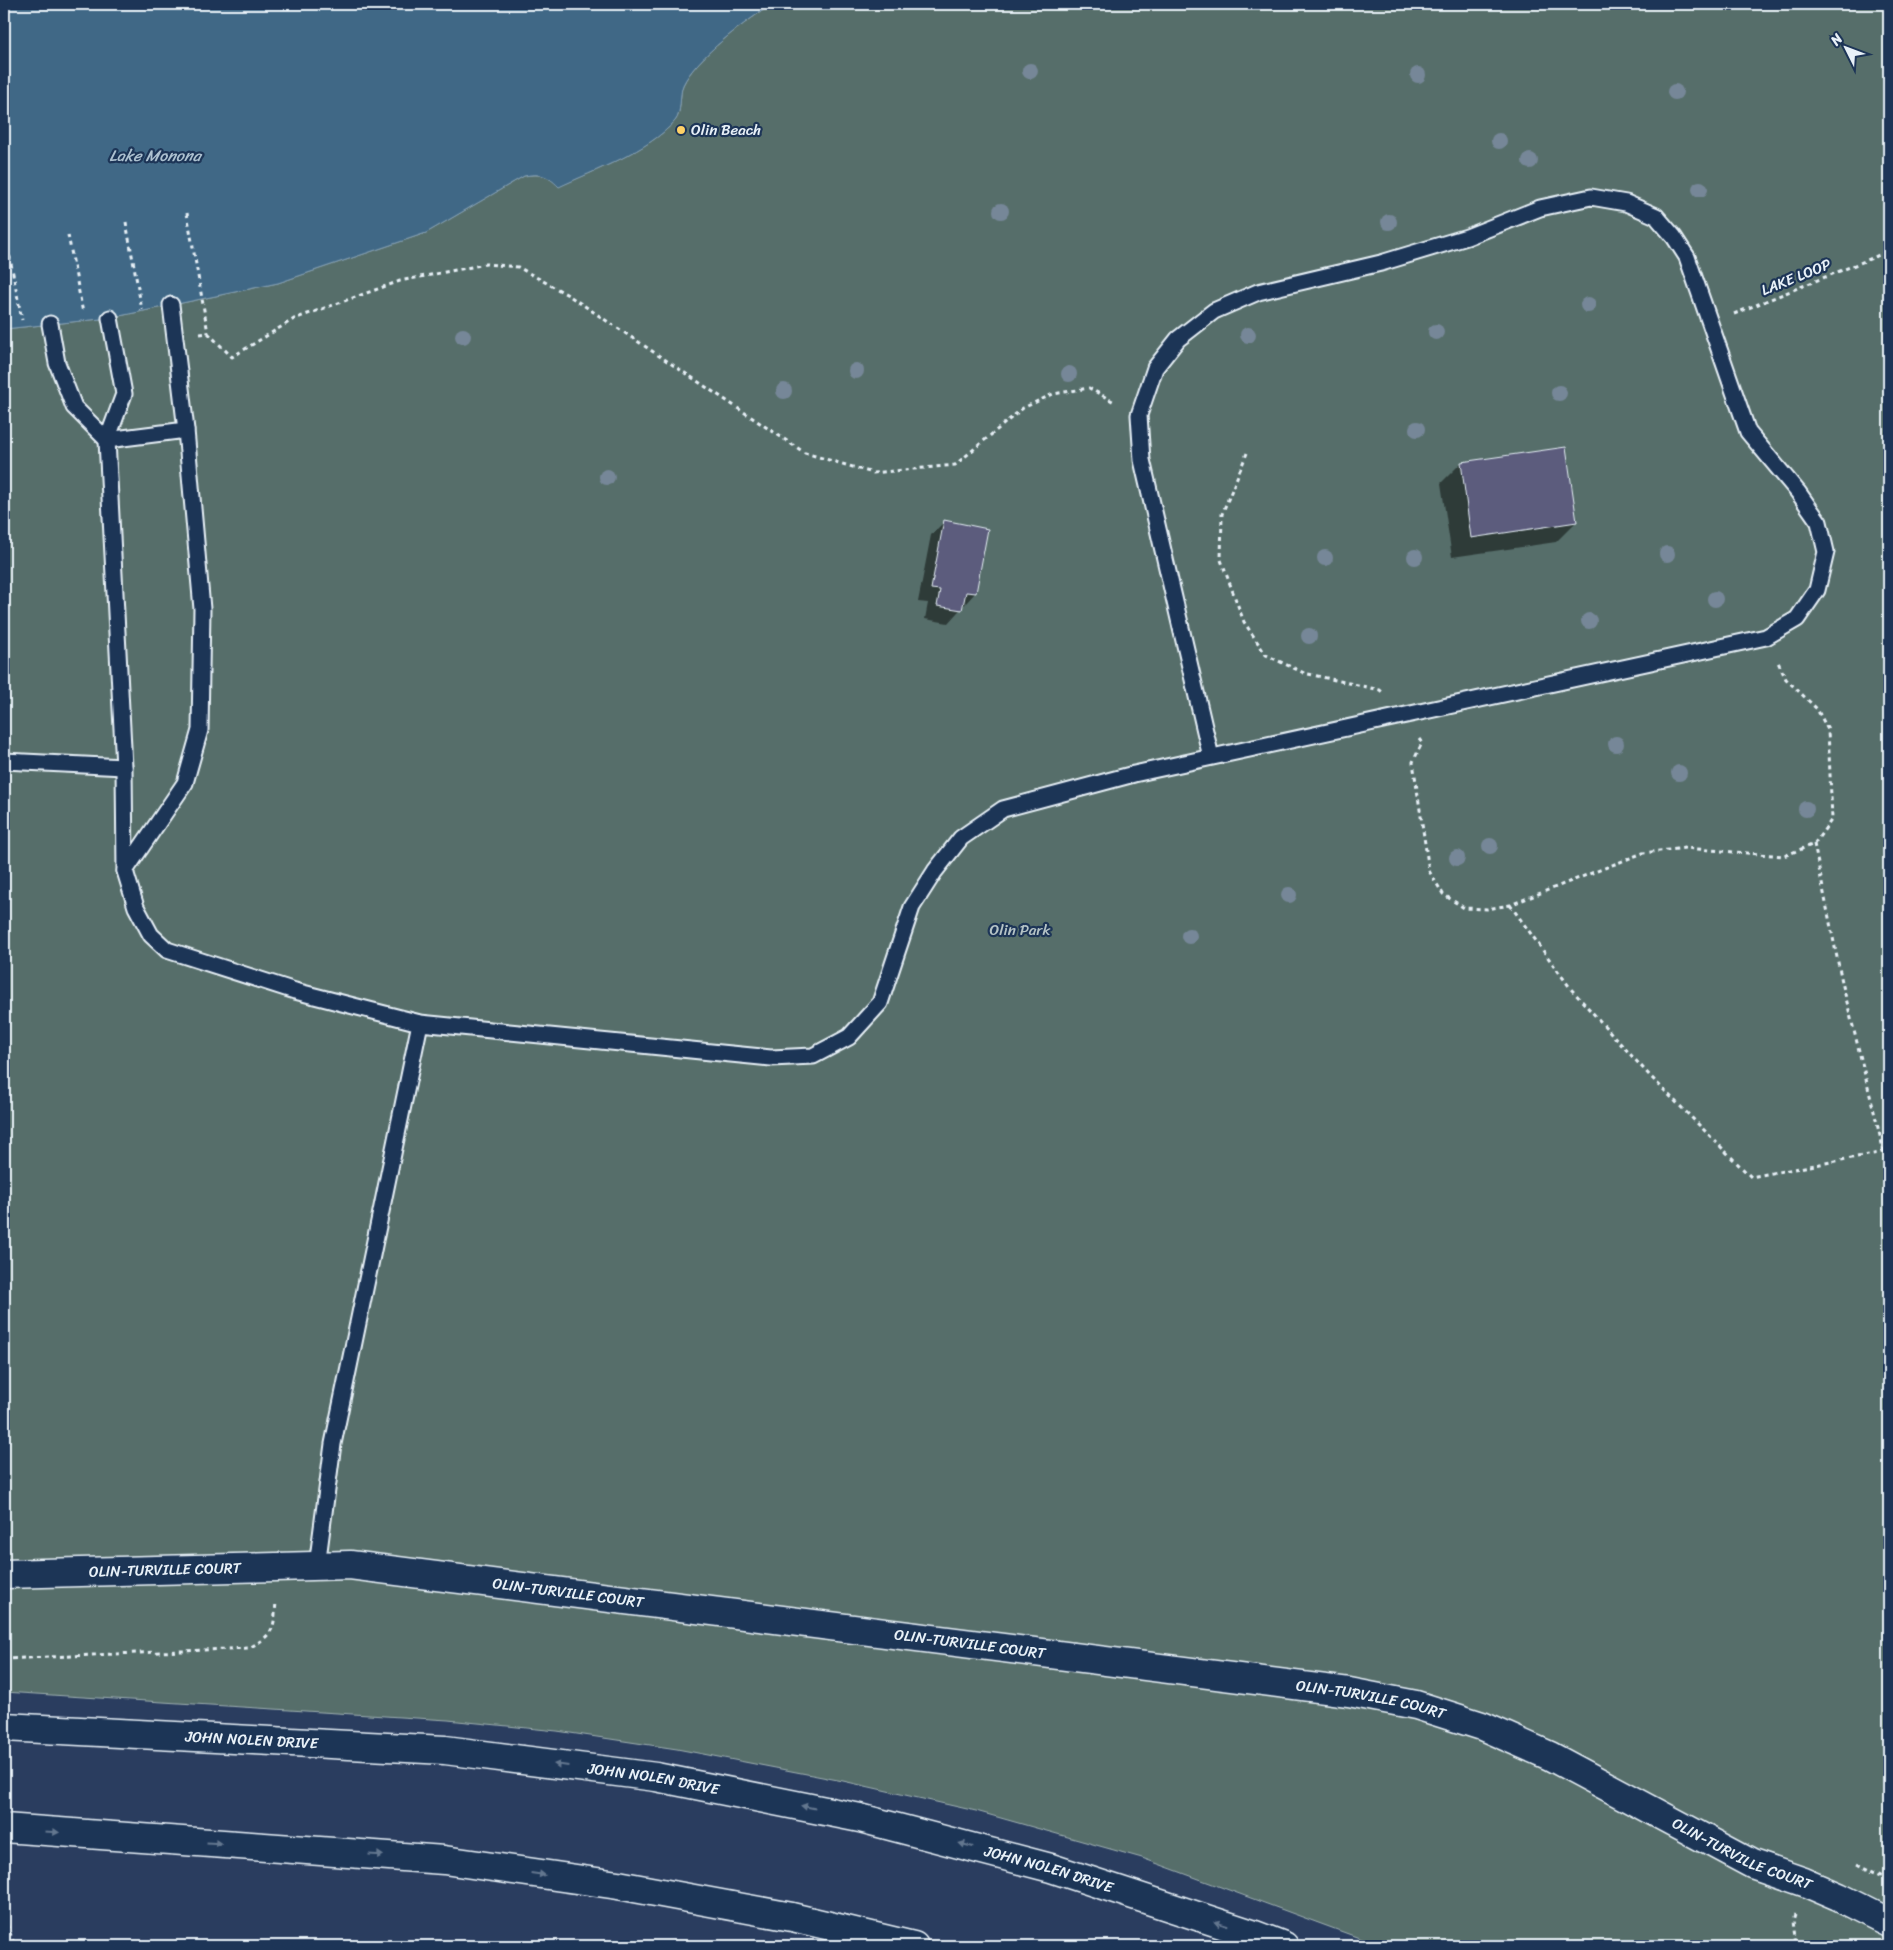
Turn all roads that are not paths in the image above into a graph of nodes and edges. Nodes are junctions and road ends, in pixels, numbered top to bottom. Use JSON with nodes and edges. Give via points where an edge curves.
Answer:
{"nodes":[{"id":1,"x":171,"y":305,"type":"dead end"},
{"id":2,"x":110,"y":318,"type":"dead end"},
{"id":3,"x":50,"y":324,"type":"dead end"},
{"id":4,"x":186,"y":430,"type":"junction"},
{"id":5,"x":107,"y":440,"type":"junction"},
{"id":6,"x":1210,"y":757,"type":"junction"},
{"id":7,"x":4,"y":761,"type":"edge"},
{"id":8,"x":124,"y":767,"type":"junction"},
{"id":9,"x":125,"y":871,"type":"junction"},
{"id":10,"x":420,"y":1023,"type":"junction"},
{"id":11,"x":317,"y":1566,"type":"junction"},
{"id":12,"x":4,"y":1574,"type":"edge"},
{"id":13,"x":4,"y":1728,"type":"edge"},
{"id":14,"x":4,"y":1828,"type":"edge"},
{"id":15,"x":1889,"y":1922,"type":"edge"},
{"id":16,"x":914,"y":1946,"type":"edge"},
{"id":17,"x":1284,"y":1946,"type":"edge"}],
"edges":[{"from":1,"to":4,"type":"lane"},
{"from":2,"to":5,"type":"lane","via":[[124,394]]},
{"from":3,"to":5,"type":"lane","via":[[57,363],[74,407]]},
{"from":4,"to":5,"type":"lane"},
{"from":4,"to":9,"type":"lane","via":[[202,609],[200,730],[185,782]]},
{"from":5,"to":8,"type":"lane"},
{"from":6,"to":6,"type":"lane","via":[[1142,460],[1139,415],[1155,368],[1178,339],[1214,311],[1258,292],[1381,263],[1467,236],[1540,208],[1591,197],[1626,204],[1656,216],[1687,257],[1748,432],[1819,522],[1826,552],[1817,590],[1797,619],[1766,637]]},
{"from":6,"to":10,"type":"lane","via":[[1003,810],[961,838],[912,906],[880,1003],[849,1037],[813,1056],[771,1058]]},
{"from":7,"to":8,"type":"lane"},
{"from":8,"to":9,"type":"lane"},
{"from":9,"to":10,"type":"lane","via":[[136,907],[151,935],[167,950],[295,990]]},
{"from":10,"to":11,"type":"lane","via":[[333,1444]]},
{"from":11,"to":12,"type":"main road","name":"OLIN-TURVILLE COURT"},
{"from":11,"to":15,"type":"main road","name":"OLIN-TURVILLE COURT","via":[[350,1565],[1349,1692],[1416,1706],[1482,1726],[1550,1756],[1752,1864],[1804,1882]]},
{"from":17,"to":13,"type":"main road","name":"JOHN NOLEN DRIVE","one_way":true,"via":[[1051,1868],[860,1818],[656,1777],[445,1750]]},
{"from":14,"to":16,"type":"main road","one_way":true,"via":[[444,1860],[618,1885],[792,1917]]}]}
